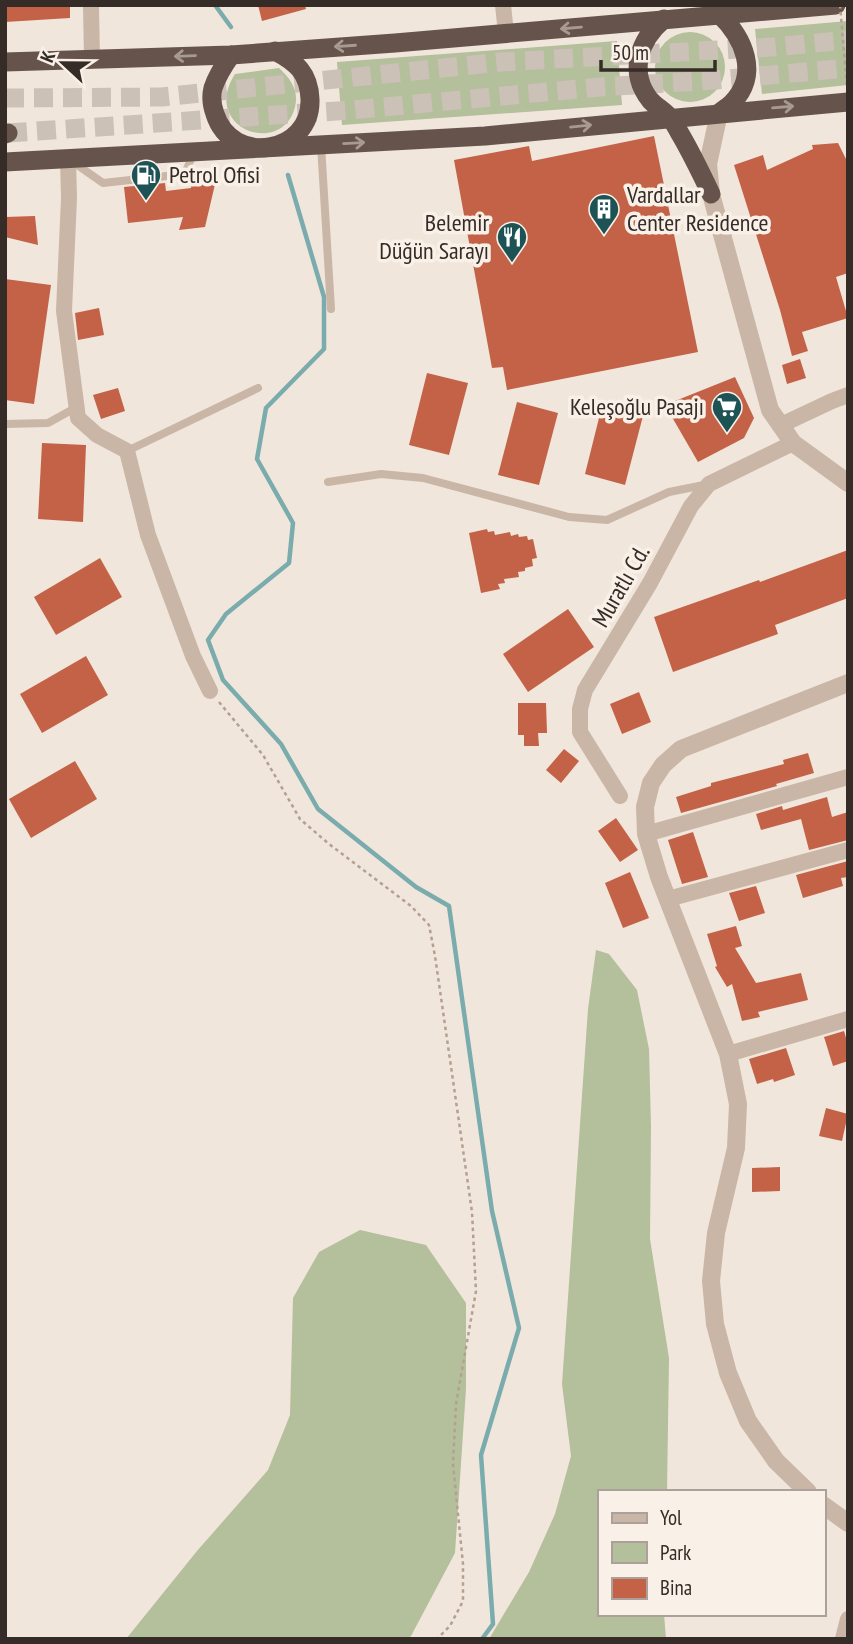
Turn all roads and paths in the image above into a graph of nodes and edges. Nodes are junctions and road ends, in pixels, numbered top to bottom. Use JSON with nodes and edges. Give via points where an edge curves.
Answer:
{"nodes":[{"id":1,"x":91,"y":5,"type":"edge"},
{"id":2,"x":503,"y":5,"type":"edge"},
{"id":3,"x":838,"y":5,"type":"edge"},
{"id":4,"x":719,"y":10,"type":"edge"},
{"id":5,"x":668,"y":12,"type":"edge"},
{"id":6,"x":506,"y":33,"type":"junction"},
{"id":7,"x":275,"y":51,"type":"junction"},
{"id":8,"x":231,"y":55,"type":"junction"},
{"id":9,"x":92,"y":60,"type":"junction"},
{"id":10,"x":5,"y":62,"type":"edge"},
{"id":11,"x":848,"y":100,"type":"edge"},
{"id":12,"x":719,"y":113,"type":"junction"},
{"id":13,"x":670,"y":117,"type":"junction"},
{"id":14,"x":321,"y":145,"type":"junction"},
{"id":15,"x":262,"y":148,"type":"junction"},
{"id":16,"x":194,"y":152,"type":"junction"},
{"id":17,"x":68,"y":158,"type":"junction"},
{"id":18,"x":5,"y":162,"type":"edge"},
{"id":19,"x":711,"y":194,"type":"junction"},
{"id":20,"x":331,"y":309,"type":"dead end"},
{"id":21,"x":258,"y":388,"type":"dead end"},
{"id":22,"x":848,"y":395,"type":"edge"},
{"id":23,"x":77,"y":407,"type":"junction"},
{"id":24,"x":5,"y":424,"type":"edge"},
{"id":25,"x":781,"y":425,"type":"junction"},
{"id":26,"x":793,"y":443,"type":"junction"},
{"id":27,"x":127,"y":451,"type":"junction"},
{"id":28,"x":328,"y":482,"type":"dead end"},
{"id":29,"x":848,"y":483,"type":"edge"},
{"id":30,"x":709,"y":484,"type":"junction"},
{"id":31,"x":848,"y":683,"type":"edge"},
{"id":32,"x":210,"y":691,"type":"joint"},
{"id":33,"x":848,"y":777,"type":"edge"},
{"id":34,"x":620,"y":796,"type":"dead end"},
{"id":35,"x":646,"y":834,"type":"junction"},
{"id":36,"x":848,"y":850,"type":"edge"},
{"id":37,"x":667,"y":899,"type":"junction"},
{"id":38,"x":848,"y":1018,"type":"edge"},
{"id":39,"x":727,"y":1054,"type":"junction"},
{"id":40,"x":806,"y":1490,"type":"edge"},
{"id":41,"x":825,"y":1506,"type":"edge"},
{"id":42,"x":848,"y":1523,"type":"edge"},
{"id":43,"x":848,"y":1619,"type":"edge"},
{"id":44,"x":437,"y":1639,"type":"edge"},
{"id":45,"x":843,"y":1639,"type":"edge"}],
"edges":[{"from":1,"to":9,"type":"street"},
{"from":2,"to":6,"type":"street"},
{"from":3,"to":4,"type":"highway"},
{"from":3,"to":11,"type":"path","bridge":true},
{"from":4,"to":5,"type":"highway"},
{"from":4,"to":12,"type":"highway","via":[[744,49],[747,67],[733,102]]},
{"from":5,"to":6,"type":"highway","one_way":true},
{"from":5,"to":13,"type":"highway","via":[[643,44],[639,76],[652,102]]},
{"from":6,"to":7,"type":"highway","one_way":true},
{"from":7,"to":8,"type":"highway"},
{"from":7,"to":15,"type":"highway","via":[[303,73],[310,89],[310,106],[295,136]]},
{"from":8,"to":9,"type":"highway","one_way":true},
{"from":8,"to":15,"type":"highway","via":[[212,90],[212,107],[225,133],[236,142]]},
{"from":9,"to":10,"type":"highway"},
{"from":12,"to":11,"type":"highway","one_way":true},
{"from":12,"to":13,"type":"highway"},
{"from":12,"to":19,"type":"street","via":[[708,164]]},
{"from":14,"to":13,"type":"highway","one_way":true,"via":[[485,136]]},
{"from":13,"to":19,"type":"highway"},
{"from":14,"to":15,"type":"highway"},
{"from":14,"to":20,"type":"lane"},
{"from":15,"to":16,"type":"highway"},
{"from":16,"to":17,"type":"highway"},
{"from":16,"to":17,"type":"lane","via":[[185,174],[103,183]]},
{"from":17,"to":18,"type":"highway"},
{"from":17,"to":23,"type":"street","via":[[64,311]]},
{"from":19,"to":25,"type":"street","via":[[770,410]]},
{"from":21,"to":27,"type":"lane"},
{"from":22,"to":25,"type":"street"},
{"from":23,"to":24,"type":"lane","via":[[48,423]]},
{"from":23,"to":27,"type":"street","via":[[78,418],[97,435]]},
{"from":25,"to":26,"type":"street"},
{"from":26,"to":29,"type":"street"},
{"from":26,"to":30,"type":"street","name":"Muratlı Cd."},
{"from":27,"to":32,"type":"street","via":[[148,535]]},
{"from":28,"to":30,"type":"lane","via":[[380,474],[423,478],[569,517],[607,520],[670,492]]},
{"from":30,"to":34,"type":"street","name":"Muratlı Cd.","via":[[691,506],[585,690],[580,732]]},
{"from":31,"to":35,"type":"street","via":[[681,749],[651,783],[645,807]]},
{"from":32,"to":44,"type":"path","via":[[263,755],[300,819],[429,925],[472,1212],[476,1291],[456,1404],[453,1452],[463,1601]]},
{"from":33,"to":35,"type":"street"},
{"from":35,"to":37,"type":"street"},
{"from":36,"to":37,"type":"street"},
{"from":37,"to":39,"type":"street"},
{"from":38,"to":39,"type":"street"},
{"from":39,"to":40,"type":"street","via":[[738,1104],[737,1137],[716,1233],[711,1281],[715,1324],[748,1421],[776,1461]]},
{"from":41,"to":42,"type":"street"},
{"from":43,"to":45,"type":"street"}]}
